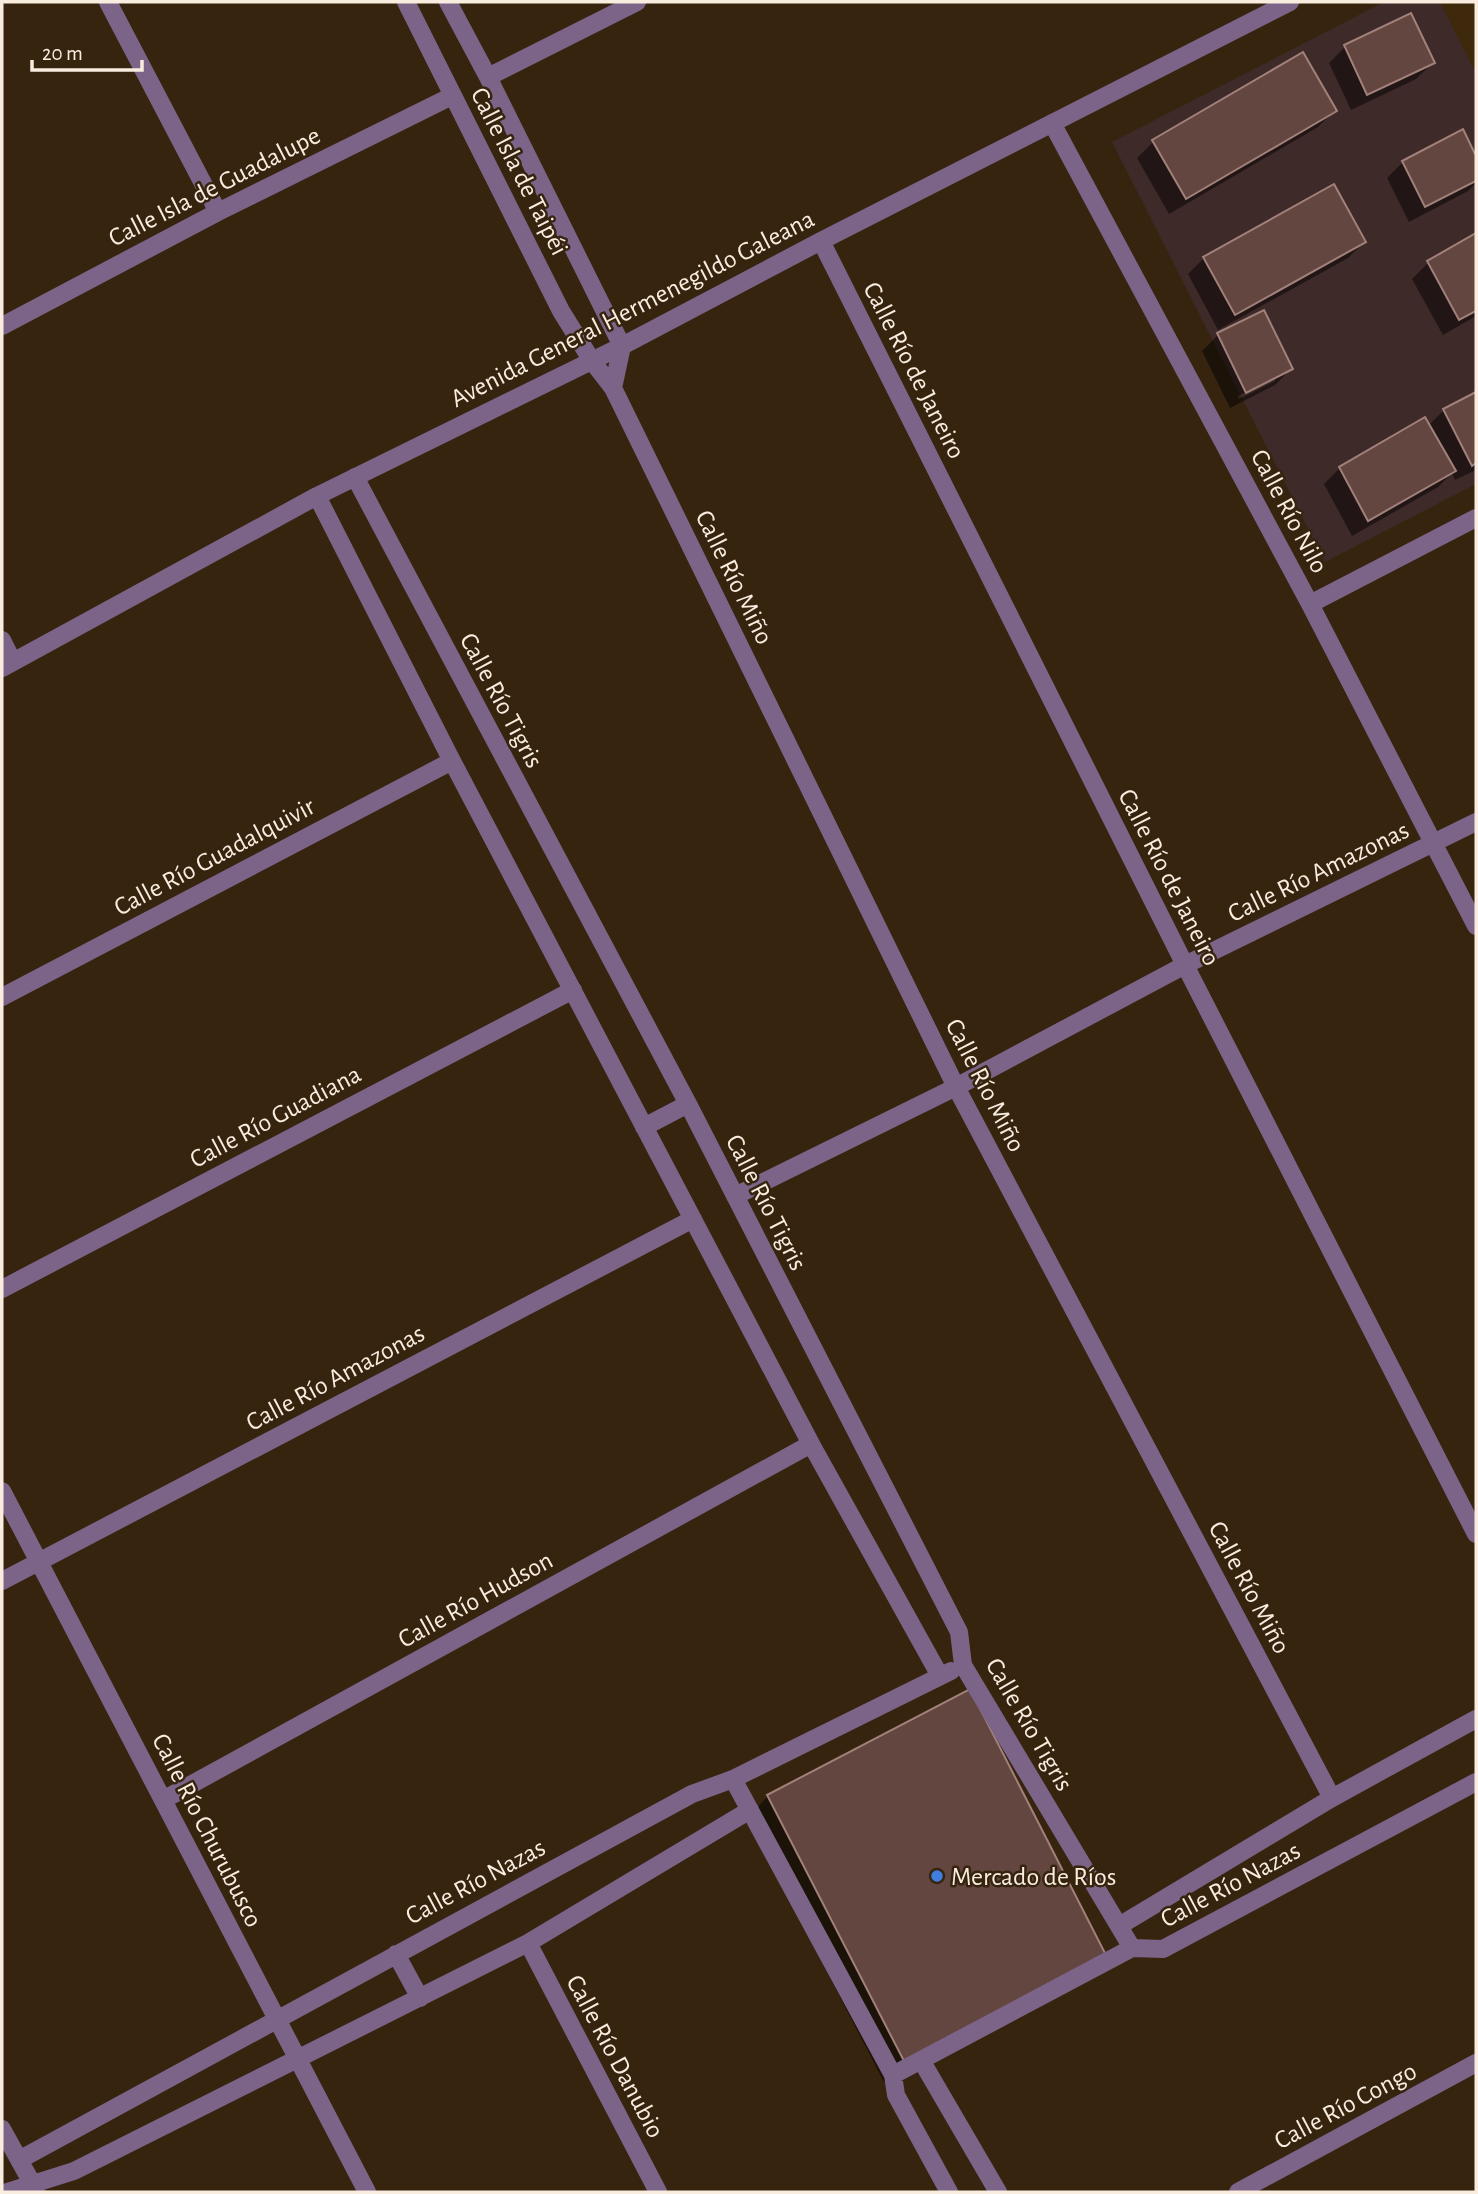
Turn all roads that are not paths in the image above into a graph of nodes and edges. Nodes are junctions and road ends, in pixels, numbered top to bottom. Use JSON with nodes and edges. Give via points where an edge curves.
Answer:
{"nodes":[{"id":1,"x":108,"y":2,"type":"edge"},
{"id":2,"x":406,"y":2,"type":"edge"},
{"id":3,"x":448,"y":2,"type":"edge"},
{"id":4,"x":637,"y":2,"type":"edge"},
{"id":5,"x":1281,"y":4,"type":"edge"},
{"id":6,"x":488,"y":77,"type":"junction"},
{"id":7,"x":453,"y":96,"type":"junction"},
{"id":8,"x":1052,"y":123,"type":"junction"},
{"id":9,"x":218,"y":212,"type":"junction"},
{"id":10,"x":821,"y":241,"type":"junction"},
{"id":11,"x":2,"y":326,"type":"edge"},
{"id":12,"x":622,"y":346,"type":"junction"},
{"id":13,"x":592,"y":361,"type":"junction"},
{"id":14,"x":613,"y":388,"type":"junction"},
{"id":15,"x":355,"y":477,"type":"junction"},
{"id":16,"x":317,"y":496,"type":"junction"},
{"id":17,"x":1476,"y":518,"type":"edge"},
{"id":18,"x":1310,"y":604,"type":"junction"},
{"id":19,"x":2,"y":640,"type":"edge"},
{"id":20,"x":7,"y":665,"type":"edge"},
{"id":21,"x":452,"y":761,"type":"junction"},
{"id":22,"x":1476,"y":821,"type":"edge"},
{"id":23,"x":1434,"y":843,"type":"junction"},
{"id":24,"x":1476,"y":926,"type":"edge"},
{"id":25,"x":1185,"y":965,"type":"junction"},
{"id":26,"x":572,"y":990,"type":"junction"},
{"id":27,"x":2,"y":997,"type":"edge"},
{"id":28,"x":956,"y":1087,"type":"junction"},
{"id":29,"x":688,"y":1104,"type":"junction"},
{"id":30,"x":645,"y":1127,"type":"junction"},
{"id":31,"x":734,"y":1196,"type":"junction"},
{"id":32,"x":693,"y":1219,"type":"junction"},
{"id":33,"x":2,"y":1289,"type":"edge"},
{"id":34,"x":811,"y":1444,"type":"junction"},
{"id":35,"x":2,"y":1492,"type":"edge"},
{"id":36,"x":1476,"y":1534,"type":"edge"},
{"id":37,"x":38,"y":1563,"type":"junction"},
{"id":38,"x":2,"y":1581,"type":"edge"},
{"id":39,"x":963,"y":1665,"type":"junction"},
{"id":40,"x":940,"y":1676,"type":"junction"},
{"id":41,"x":1476,"y":1719,"type":"edge"},
{"id":42,"x":733,"y":1779,"type":"junction"},
{"id":43,"x":1476,"y":1782,"type":"edge"},
{"id":44,"x":1332,"y":1798,"type":"junction"},
{"id":45,"x":163,"y":1800,"type":"junction"},
{"id":46,"x":750,"y":1810,"type":"junction"},
{"id":47,"x":1119,"y":1926,"type":"junction"},
{"id":48,"x":528,"y":1943,"type":"junction"},
{"id":49,"x":1132,"y":1948,"type":"junction"},
{"id":50,"x":396,"y":1954,"type":"junction"},
{"id":51,"x":420,"y":1998,"type":"junction"},
{"id":52,"x":276,"y":2020,"type":"junction"},
{"id":53,"x":298,"y":2060,"type":"junction"},
{"id":54,"x":922,"y":2060,"type":"junction"},
{"id":55,"x":1476,"y":2063,"type":"edge"},
{"id":56,"x":893,"y":2075,"type":"junction"},
{"id":57,"x":2,"y":2129,"type":"edge"},
{"id":58,"x":19,"y":2160,"type":"junction"},
{"id":59,"x":34,"y":2188,"type":"edge"},
{"id":60,"x":7,"y":2192,"type":"edge"},
{"id":61,"x":367,"y":2192,"type":"edge"},
{"id":62,"x":658,"y":2192,"type":"edge"},
{"id":63,"x":949,"y":2192,"type":"edge"},
{"id":64,"x":998,"y":2192,"type":"edge"},
{"id":65,"x":1238,"y":2192,"type":"edge"}],
"edges":[{"from":1,"to":9,"type":"street"},
{"from":2,"to":7,"type":"street","name":"Calle Isla de Taipéi"},
{"from":3,"to":6,"type":"street","name":"Calle Isla de Taipéi"},
{"from":4,"to":6,"type":"street"},
{"from":5,"to":8,"type":"street","name":"Avenida General Hermenegildo Galeana"},
{"from":6,"to":12,"type":"street","name":"Calle Isla de Taipéi"},
{"from":7,"to":9,"type":"street","name":"Calle Isla de Guadalupe"},
{"from":7,"to":13,"type":"street","name":"Calle Isla de Taipéi","via":[[561,311]]},
{"from":8,"to":10,"type":"street","name":"Avenida General Hermenegildo Galeana"},
{"from":8,"to":18,"type":"street","name":"Calle Río Nilo"},
{"from":9,"to":11,"type":"street","name":"Calle Isla de Guadalupe"},
{"from":10,"to":12,"type":"street","name":"Avenida General Hermenegildo Galeana"},
{"from":10,"to":25,"type":"street","name":"Calle Río de Janeiro"},
{"from":12,"to":13,"type":"street","name":"Avenida General Hermenegildo Galeana"},
{"from":12,"to":14,"type":"street"},
{"from":13,"to":14,"type":"street","name":"Calle Río Miño"},
{"from":13,"to":15,"type":"street","name":"Avenida General Hermenegildo Galeana"},
{"from":14,"to":28,"type":"street","name":"Calle Río Miño"},
{"from":15,"to":16,"type":"street","name":"Avenida General Hermenegildo Galeana"},
{"from":15,"to":29,"type":"street","name":"Calle Río Tigris"},
{"from":16,"to":20,"type":"street","name":"Avenida General Hermenegildo Galeana"},
{"from":16,"to":21,"type":"street"},
{"from":17,"to":18,"type":"street"},
{"from":18,"to":23,"type":"street","name":"Calle Río Nilo"},
{"from":19,"to":20,"type":"street"},
{"from":21,"to":26,"type":"street"},
{"from":21,"to":27,"type":"street","name":"Calle Río Guadalquivir"},
{"from":22,"to":23,"type":"street","name":"Calle Río Amazonas"},
{"from":23,"to":24,"type":"street","name":"Calle Río Nilo"},
{"from":23,"to":25,"type":"street","name":"Calle Río Amazonas"},
{"from":25,"to":28,"type":"street","name":"Calle Río Amazonas"},
{"from":25,"to":36,"type":"street","name":"Calle Río de Janeiro"},
{"from":26,"to":30,"type":"street"},
{"from":26,"to":33,"type":"street","name":"Calle Río Guadiana"},
{"from":28,"to":31,"type":"street","name":"Calle Río Amazonas"},
{"from":28,"to":44,"type":"street","name":"Calle Río Miño"},
{"from":29,"to":30,"type":"street"},
{"from":29,"to":31,"type":"street","name":"Calle Río Tigris"},
{"from":30,"to":32,"type":"street"},
{"from":31,"to":39,"type":"street","name":"Calle Río Tigris","via":[[959,1632]]},
{"from":32,"to":34,"type":"street"},
{"from":32,"to":37,"type":"street","name":"Calle Río Amazonas"},
{"from":34,"to":40,"type":"street"},
{"from":34,"to":45,"type":"street","name":"Calle Río Hudson"},
{"from":35,"to":37,"type":"street","name":"Calle Río Churubusco"},
{"from":37,"to":38,"type":"street","name":"Calle Río Amazonas"},
{"from":37,"to":45,"type":"street","name":"Calle Río Churubusco"},
{"from":39,"to":40,"type":"street","name":"Calle Río Nazas"},
{"from":39,"to":47,"type":"street","name":"Calle Río Tigris"},
{"from":40,"to":42,"type":"street","name":"Calle Río Nazas"},
{"from":41,"to":44,"type":"street","name":"Calle Río Nazas"},
{"from":42,"to":46,"type":"street"},
{"from":42,"to":50,"type":"street","name":"Calle Río Nazas","via":[[692,1794]]},
{"from":43,"to":49,"type":"street","name":"Calle Río Nazas","via":[[1163,1949]]},
{"from":44,"to":47,"type":"street","name":"Calle Río Nazas"},
{"from":45,"to":52,"type":"street","name":"Calle Río Churubusco"},
{"from":46,"to":48,"type":"street"},
{"from":46,"to":56,"type":"street"},
{"from":47,"to":49,"type":"street","name":"Calle Río Tigris"},
{"from":48,"to":51,"type":"street"},
{"from":48,"to":62,"type":"street","name":"Calle Río Danubio"},
{"from":49,"to":54,"type":"street","name":"Calle Río Nazas"},
{"from":50,"to":51,"type":"street"},
{"from":50,"to":52,"type":"street","name":"Calle Río Nazas"},
{"from":51,"to":53,"type":"street"},
{"from":52,"to":53,"type":"street","name":"Calle Río Churubusco"},
{"from":52,"to":58,"type":"street","name":"Calle Río Nazas"},
{"from":53,"to":59,"type":"street"},
{"from":53,"to":61,"type":"street","name":"Calle Río Churubusco"},
{"from":54,"to":56,"type":"street","name":"Calle Río Nazas"},
{"from":54,"to":64,"type":"street"},
{"from":55,"to":65,"type":"street","name":"Calle Río Congo"},
{"from":56,"to":63,"type":"street","via":[[896,2095]]},
{"from":57,"to":58,"type":"street"},
{"from":58,"to":59,"type":"street"},
{"from":59,"to":60,"type":"street"}]}
